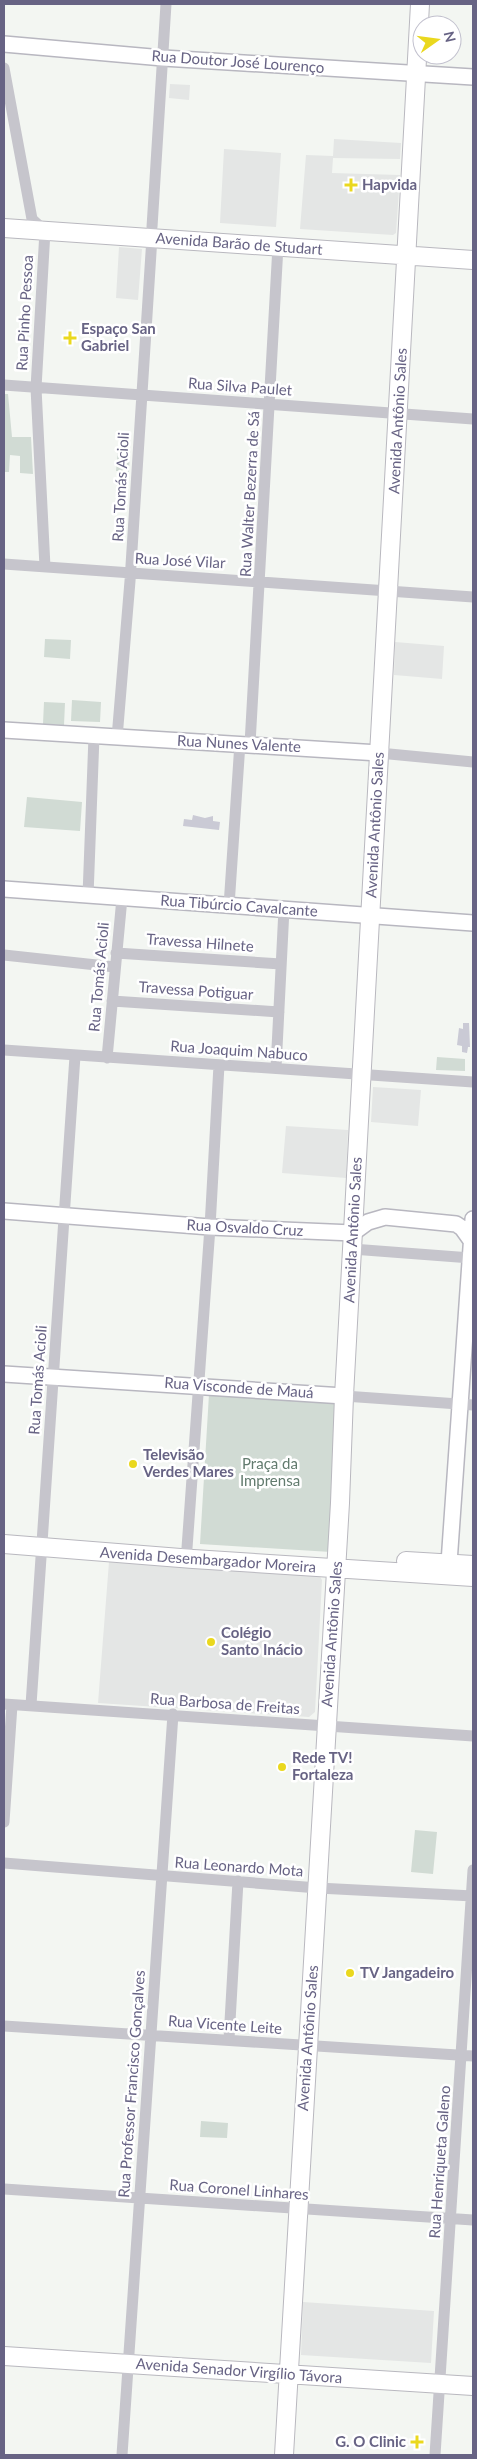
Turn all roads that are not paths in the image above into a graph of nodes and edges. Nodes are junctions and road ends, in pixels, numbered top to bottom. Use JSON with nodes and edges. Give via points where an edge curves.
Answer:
{"nodes":[{"id":1,"x":166,"y":4,"type":"edge"},
{"id":2,"x":420,"y":4,"type":"edge"},
{"id":3,"x":4,"y":44,"type":"edge"},
{"id":4,"x":162,"y":58,"type":"junction"},
{"id":5,"x":4,"y":68,"type":"edge"},
{"id":6,"x":416,"y":73,"type":"junction"},
{"id":7,"x":473,"y":77,"type":"edge"},
{"id":8,"x":4,"y":217,"type":"edge"},
{"id":9,"x":39,"y":225,"type":"junction"},
{"id":10,"x":4,"y":228,"type":"edge"},
{"id":11,"x":152,"y":232,"type":"junction"},
{"id":12,"x":278,"y":246,"type":"junction"},
{"id":13,"x":473,"y":249,"type":"edge"},
{"id":14,"x":406,"y":250,"type":"junction"},
{"id":15,"x":473,"y":260,"type":"edge"},
{"id":16,"x":4,"y":386,"type":"edge"},
{"id":17,"x":36,"y":388,"type":"junction"},
{"id":18,"x":141,"y":395,"type":"junction"},
{"id":19,"x":270,"y":404,"type":"junction"},
{"id":20,"x":399,"y":413,"type":"junction"},
{"id":21,"x":473,"y":419,"type":"edge"},
{"id":22,"x":4,"y":564,"type":"edge"},
{"id":23,"x":45,"y":567,"type":"junction"},
{"id":24,"x":131,"y":573,"type":"junction"},
{"id":25,"x":261,"y":581,"type":"junction"},
{"id":26,"x":388,"y":591,"type":"junction"},
{"id":27,"x":473,"y":597,"type":"edge"},
{"id":28,"x":4,"y":730,"type":"edge"},
{"id":29,"x":94,"y":736,"type":"junction"},
{"id":30,"x":117,"y":738,"type":"junction"},
{"id":31,"x":245,"y":744,"type":"junction"},
{"id":32,"x":379,"y":753,"type":"junction"},
{"id":33,"x":473,"y":762,"type":"edge"},
{"id":34,"x":4,"y":889,"type":"edge"},
{"id":35,"x":88,"y":896,"type":"junction"},
{"id":36,"x":122,"y":898,"type":"junction"},
{"id":37,"x":229,"y":906,"type":"junction"},
{"id":38,"x":284,"y":909,"type":"junction"},
{"id":39,"x":369,"y":915,"type":"junction"},
{"id":40,"x":473,"y":924,"type":"edge"},
{"id":41,"x":116,"y":952,"type":"junction"},
{"id":42,"x":4,"y":955,"type":"edge"},
{"id":43,"x":281,"y":964,"type":"junction"},
{"id":44,"x":115,"y":967,"type":"junction"},
{"id":45,"x":112,"y":1001,"type":"junction"},
{"id":46,"x":279,"y":1012,"type":"junction"},
{"id":47,"x":4,"y":1050,"type":"edge"},
{"id":48,"x":76,"y":1056,"type":"junction"},
{"id":49,"x":107,"y":1058,"type":"junction"},
{"id":50,"x":219,"y":1065,"type":"junction"},
{"id":51,"x":276,"y":1068,"type":"junction"},
{"id":52,"x":361,"y":1075,"type":"junction"},
{"id":53,"x":473,"y":1082,"type":"edge"},
{"id":54,"x":4,"y":1211,"type":"edge"},
{"id":55,"x":65,"y":1216,"type":"junction"},
{"id":56,"x":473,"y":1219,"type":"edge"},
{"id":57,"x":210,"y":1226,"type":"junction"},
{"id":58,"x":353,"y":1241,"type":"junction"},
{"id":59,"x":473,"y":1242,"type":"edge"},
{"id":60,"x":471,"y":1258,"type":"junction"},
{"id":61,"x":4,"y":1374,"type":"edge"},
{"id":62,"x":54,"y":1376,"type":"junction"},
{"id":63,"x":198,"y":1385,"type":"junction"},
{"id":64,"x":344,"y":1396,"type":"junction"},
{"id":65,"x":467,"y":1405,"type":"edge"},
{"id":66,"x":4,"y":1534,"type":"edge"},
{"id":67,"x":42,"y":1542,"type":"junction"},
{"id":68,"x":4,"y":1544,"type":"edge"},
{"id":69,"x":187,"y":1548,"type":"junction"},
{"id":70,"x":336,"y":1563,"type":"junction"},
{"id":71,"x":449,"y":1563,"type":"junction"},
{"id":72,"x":473,"y":1565,"type":"edge"},
{"id":73,"x":473,"y":1577,"type":"edge"},
{"id":74,"x":8,"y":1704,"type":"edge"},
{"id":75,"x":30,"y":1706,"type":"junction"},
{"id":76,"x":173,"y":1714,"type":"junction"},
{"id":77,"x":326,"y":1726,"type":"junction"},
{"id":78,"x":473,"y":1736,"type":"edge"},
{"id":79,"x":4,"y":1822,"type":"edge"},
{"id":80,"x":4,"y":1863,"type":"edge"},
{"id":81,"x":473,"y":1870,"type":"edge"},
{"id":82,"x":161,"y":1876,"type":"junction"},
{"id":83,"x":238,"y":1881,"type":"junction"},
{"id":84,"x":318,"y":1888,"type":"junction"},
{"id":85,"x":472,"y":1896,"type":"edge"},
{"id":86,"x":4,"y":2026,"type":"edge"},
{"id":87,"x":149,"y":2035,"type":"junction"},
{"id":88,"x":229,"y":2039,"type":"junction"},
{"id":89,"x":307,"y":2046,"type":"junction"},
{"id":90,"x":468,"y":2056,"type":"edge"},
{"id":91,"x":4,"y":2189,"type":"edge"},
{"id":92,"x":140,"y":2198,"type":"junction"},
{"id":93,"x":298,"y":2208,"type":"junction"},
{"id":94,"x":450,"y":2218,"type":"junction"},
{"id":95,"x":473,"y":2220,"type":"edge"},
{"id":96,"x":4,"y":2344,"type":"edge"},
{"id":97,"x":4,"y":2356,"type":"edge"},
{"id":98,"x":128,"y":2358,"type":"junction"},
{"id":99,"x":289,"y":2368,"type":"junction"},
{"id":100,"x":473,"y":2375,"type":"edge"},
{"id":101,"x":441,"y":2378,"type":"junction"},
{"id":102,"x":473,"y":2386,"type":"edge"},
{"id":103,"x":122,"y":2455,"type":"edge"},
{"id":104,"x":284,"y":2455,"type":"edge"},
{"id":105,"x":435,"y":2455,"type":"edge"}],
"edges":[{"from":1,"to":4,"type":"street","name":"Rua Tomás Acioli"},
{"from":2,"to":6,"type":"main road","name":"Avenida Antônio Sales"},
{"from":3,"to":4,"type":"street","name":"Rua Doutor José Lourenço"},
{"from":4,"to":6,"type":"street","name":"Rua Doutor José Lourenço"},
{"from":4,"to":11,"type":"street","name":"Rua Tomás Acioli"},
{"from":5,"to":9,"type":"street","name":"Rua Pinho Pessoa"},
{"from":6,"to":7,"type":"street","name":"Rua Doutor José Lourenço"},
{"from":6,"to":14,"type":"main road","name":"Avenida Antônio Sales"},
{"from":8,"to":9,"type":"main road","name":"Avenida Barão de Studart"},
{"from":9,"to":10,"type":"main road","name":"Avenida Barão de Studart"},
{"from":9,"to":11,"type":"main road","name":"Avenida Barão de Studart"},
{"from":9,"to":17,"type":"street","name":"Rua Pinho Pessoa"},
{"from":11,"to":12,"type":"main road","name":"Avenida Barão de Studart"},
{"from":11,"to":14,"type":"main road","name":"Avenida Barão de Studart"},
{"from":11,"to":18,"type":"street","name":"Rua Tomás Acioli"},
{"from":12,"to":14,"type":"main road","name":"Avenida Barão de Studart"},
{"from":12,"to":19,"type":"street","name":"Rua Walter Bezerra de Sá"},
{"from":13,"to":14,"type":"main road","name":"Avenida Barão de Studart"},
{"from":14,"to":15,"type":"main road","name":"Avenida Barão de Studart"},
{"from":14,"to":20,"type":"main road","name":"Avenida Antônio Sales"},
{"from":16,"to":17,"type":"street","name":"Rua Silva Paulet"},
{"from":17,"to":18,"type":"street","name":"Rua Silva Paulet"},
{"from":17,"to":23,"type":"street","name":"Rua Pinho Pessoa"},
{"from":18,"to":19,"type":"street","name":"Rua Silva Paulet"},
{"from":18,"to":24,"type":"street","name":"Rua Tomás Acioli"},
{"from":19,"to":20,"type":"street","name":"Rua Silva Paulet"},
{"from":19,"to":25,"type":"street","name":"Rua Walter Bezerra de Sá"},
{"from":20,"to":21,"type":"street","name":"Rua Silva Paulet"},
{"from":20,"to":26,"type":"main road","name":"Avenida Antônio Sales"},
{"from":22,"to":23,"type":"street","name":"Rua José Vilar"},
{"from":23,"to":24,"type":"street","name":"Rua José Vilar"},
{"from":24,"to":25,"type":"street","name":"Rua José Vilar"},
{"from":24,"to":30,"type":"street","name":"Rua Tomás Acioli"},
{"from":25,"to":26,"type":"street","name":"Rua José Vilar"},
{"from":25,"to":31,"type":"street","name":"Rua Walter Bezerra de Sá"},
{"from":26,"to":27,"type":"street","name":"Rua José Vilar"},
{"from":26,"to":32,"type":"main road","name":"Avenida Antônio Sales"},
{"from":28,"to":29,"type":"street","name":"Rua Nunes Valente"},
{"from":29,"to":30,"type":"street","name":"Rua Nunes Valente"},
{"from":29,"to":35,"type":"street"},
{"from":30,"to":31,"type":"street","name":"Rua Nunes Valente"},
{"from":31,"to":32,"type":"street","name":"Rua Nunes Valente"},
{"from":31,"to":37,"type":"street","name":"Rua Walter Bezerra de Sá"},
{"from":32,"to":33,"type":"street","name":"Rua Nunes Valente"},
{"from":32,"to":39,"type":"main road","name":"Avenida Antônio Sales"},
{"from":34,"to":35,"type":"street","name":"Rua Tibúrcio Cavalcante"},
{"from":35,"to":36,"type":"street","name":"Rua Tibúrcio Cavalcante"},
{"from":36,"to":37,"type":"street","name":"Rua Tibúrcio Cavalcante"},
{"from":36,"to":41,"type":"street","name":"Rua Tomás Acioli"},
{"from":37,"to":38,"type":"street","name":"Rua Tibúrcio Cavalcante"},
{"from":38,"to":39,"type":"street","name":"Rua Tibúrcio Cavalcante"},
{"from":38,"to":43,"type":"street"},
{"from":39,"to":40,"type":"street","name":"Rua Tibúrcio Cavalcante"},
{"from":39,"to":52,"type":"main road","name":"Avenida Antônio Sales"},
{"from":41,"to":43,"type":"street","name":"Travessa Hilnete"},
{"from":41,"to":44,"type":"street","name":"Rua Tomás Acioli"},
{"from":42,"to":44,"type":"street"},
{"from":43,"to":46,"type":"street"},
{"from":44,"to":45,"type":"street","name":"Rua Tomás Acioli"},
{"from":45,"to":46,"type":"street","name":"Travessa Potiguar"},
{"from":45,"to":49,"type":"street","name":"Rua Tomás Acioli"},
{"from":46,"to":51,"type":"street"},
{"from":47,"to":48,"type":"street","name":"Rua Joaquim Nabuco"},
{"from":48,"to":49,"type":"street","name":"Rua Joaquim Nabuco"},
{"from":48,"to":55,"type":"street","name":"Rua Tomás Acioli"},
{"from":49,"to":50,"type":"street","name":"Rua Joaquim Nabuco"},
{"from":50,"to":51,"type":"street","name":"Rua Joaquim Nabuco"},
{"from":50,"to":57,"type":"street"},
{"from":51,"to":52,"type":"street","name":"Rua Joaquim Nabuco"},
{"from":52,"to":53,"type":"street","name":"Rua Joaquim Nabuco"},
{"from":52,"to":58,"type":"main road","name":"Avenida Antônio Sales"},
{"from":54,"to":55,"type":"street","name":"Rua Osvaldo Cruz"},
{"from":55,"to":57,"type":"street","name":"Rua Osvaldo Cruz"},
{"from":55,"to":62,"type":"street","name":"Rua Tomás Acioli"},
{"from":56,"to":59,"type":"street"},
{"from":57,"to":58,"type":"street","name":"Rua Osvaldo Cruz"},
{"from":57,"to":63,"type":"street"},
{"from":58,"to":59,"type":"street","via":[[368,1222],[386,1217],[456,1224]]},
{"from":58,"to":60,"type":"street","name":"Rua Osvaldo Cruz"},
{"from":58,"to":64,"type":"main road","name":"Avenida Antônio Sales"},
{"from":59,"to":60,"type":"street"},
{"from":60,"to":65,"type":"street"},
{"from":61,"to":62,"type":"street","name":"Rua Visconde de Mauá"},
{"from":62,"to":63,"type":"street","name":"Rua Visconde de Mauá"},
{"from":62,"to":67,"type":"street","name":"Rua Tomás Acioli"},
{"from":63,"to":64,"type":"street","name":"Rua Visconde de Mauá"},
{"from":63,"to":69,"type":"street"},
{"from":64,"to":65,"type":"street","name":"Rua Visconde de Mauá"},
{"from":64,"to":70,"type":"main road","name":"Avenida Antônio Sales"},
{"from":65,"to":71,"type":"street"},
{"from":66,"to":67,"type":"main road","name":"Avenida Desembargador Moreira"},
{"from":67,"to":68,"type":"main road","name":"Avenida Desembargador Moreira"},
{"from":67,"to":69,"type":"main road","name":"Avenida Desembargador Moreira"},
{"from":67,"to":70,"type":"main road","name":"Avenida Desembargador Moreira"},
{"from":67,"to":75,"type":"street","name":"Rua Tomás Acioli"},
{"from":69,"to":70,"type":"main road","name":"Avenida Desembargador Moreira"},
{"from":70,"to":71,"type":"main road","name":"Avenida Desembargador Moreira"},
{"from":70,"to":73,"type":"main road","name":"Avenida Desembargador Moreira"},
{"from":70,"to":77,"type":"main road","name":"Avenida Antônio Sales"},
{"from":71,"to":72,"type":"main road","name":"Avenida Desembargador Moreira"},
{"from":74,"to":75,"type":"street","name":"Rua Barbosa de Freitas"},
{"from":74,"to":79,"type":"street"},
{"from":75,"to":76,"type":"street","name":"Rua Barbosa de Freitas"},
{"from":76,"to":77,"type":"street","name":"Rua Barbosa de Freitas"},
{"from":76,"to":82,"type":"street","name":"Rua Professor Francisco Gonçalves"},
{"from":77,"to":78,"type":"street","name":"Rua Barbosa de Freitas"},
{"from":77,"to":84,"type":"main road","name":"Avenida Antônio Sales"},
{"from":80,"to":82,"type":"street","name":"Rua Leonardo Mota"},
{"from":81,"to":85,"type":"street","name":"Rua Henriqueta Galeno"},
{"from":82,"to":83,"type":"street","name":"Rua Leonardo Mota"},
{"from":82,"to":87,"type":"street","name":"Rua Professor Francisco Gonçalves"},
{"from":83,"to":84,"type":"street","name":"Rua Leonardo Mota"},
{"from":83,"to":88,"type":"street"},
{"from":84,"to":85,"type":"street","name":"Rua Leonardo Mota"},
{"from":84,"to":89,"type":"main road","name":"Avenida Antônio Sales"},
{"from":85,"to":90,"type":"street","name":"Rua Henriqueta Galeno"},
{"from":86,"to":87,"type":"street","name":"Rua Vicente Leite"},
{"from":87,"to":88,"type":"street","name":"Rua Vicente Leite"},
{"from":87,"to":92,"type":"street","name":"Rua Professor Francisco Gonçalves"},
{"from":88,"to":89,"type":"street","name":"Rua Vicente Leite"},
{"from":89,"to":90,"type":"street","name":"Rua Vicente Leite"},
{"from":89,"to":93,"type":"main road","name":"Avenida Antônio Sales"},
{"from":90,"to":94,"type":"street","name":"Rua Henriqueta Galeno"},
{"from":91,"to":92,"type":"street","name":"Rua Coronel Linhares"},
{"from":92,"to":93,"type":"street","name":"Rua Coronel Linhares"},
{"from":92,"to":98,"type":"street","name":"Rua Professor Francisco Gonçalves"},
{"from":93,"to":94,"type":"street","name":"Rua Coronel Linhares"},
{"from":93,"to":99,"type":"main road","name":"Avenida Antônio Sales"},
{"from":94,"to":95,"type":"street","name":"Rua Coronel Linhares"},
{"from":94,"to":101,"type":"street","name":"Rua Henriqueta Galeno"},
{"from":96,"to":98,"type":"main road","name":"Avenida Senador Virgílio Távora"},
{"from":97,"to":98,"type":"main road","name":"Avenida Senador Virgílio Távora"},
{"from":98,"to":99,"type":"main road","name":"Avenida Senador Virgílio Távora"},
{"from":98,"to":103,"type":"street","name":"Rua Professor Francisco Gonçalves"},
{"from":99,"to":101,"type":"main road","name":"Avenida Senador Virgílio Távora"},
{"from":99,"to":104,"type":"main road","name":"Avenida Antônio Sales"},
{"from":100,"to":101,"type":"main road","name":"Avenida Senador Virgílio Távora"},
{"from":101,"to":102,"type":"main road","name":"Avenida Senador Virgílio Távora"},
{"from":101,"to":105,"type":"street","name":"Rua Henriqueta Galeno"}]}
